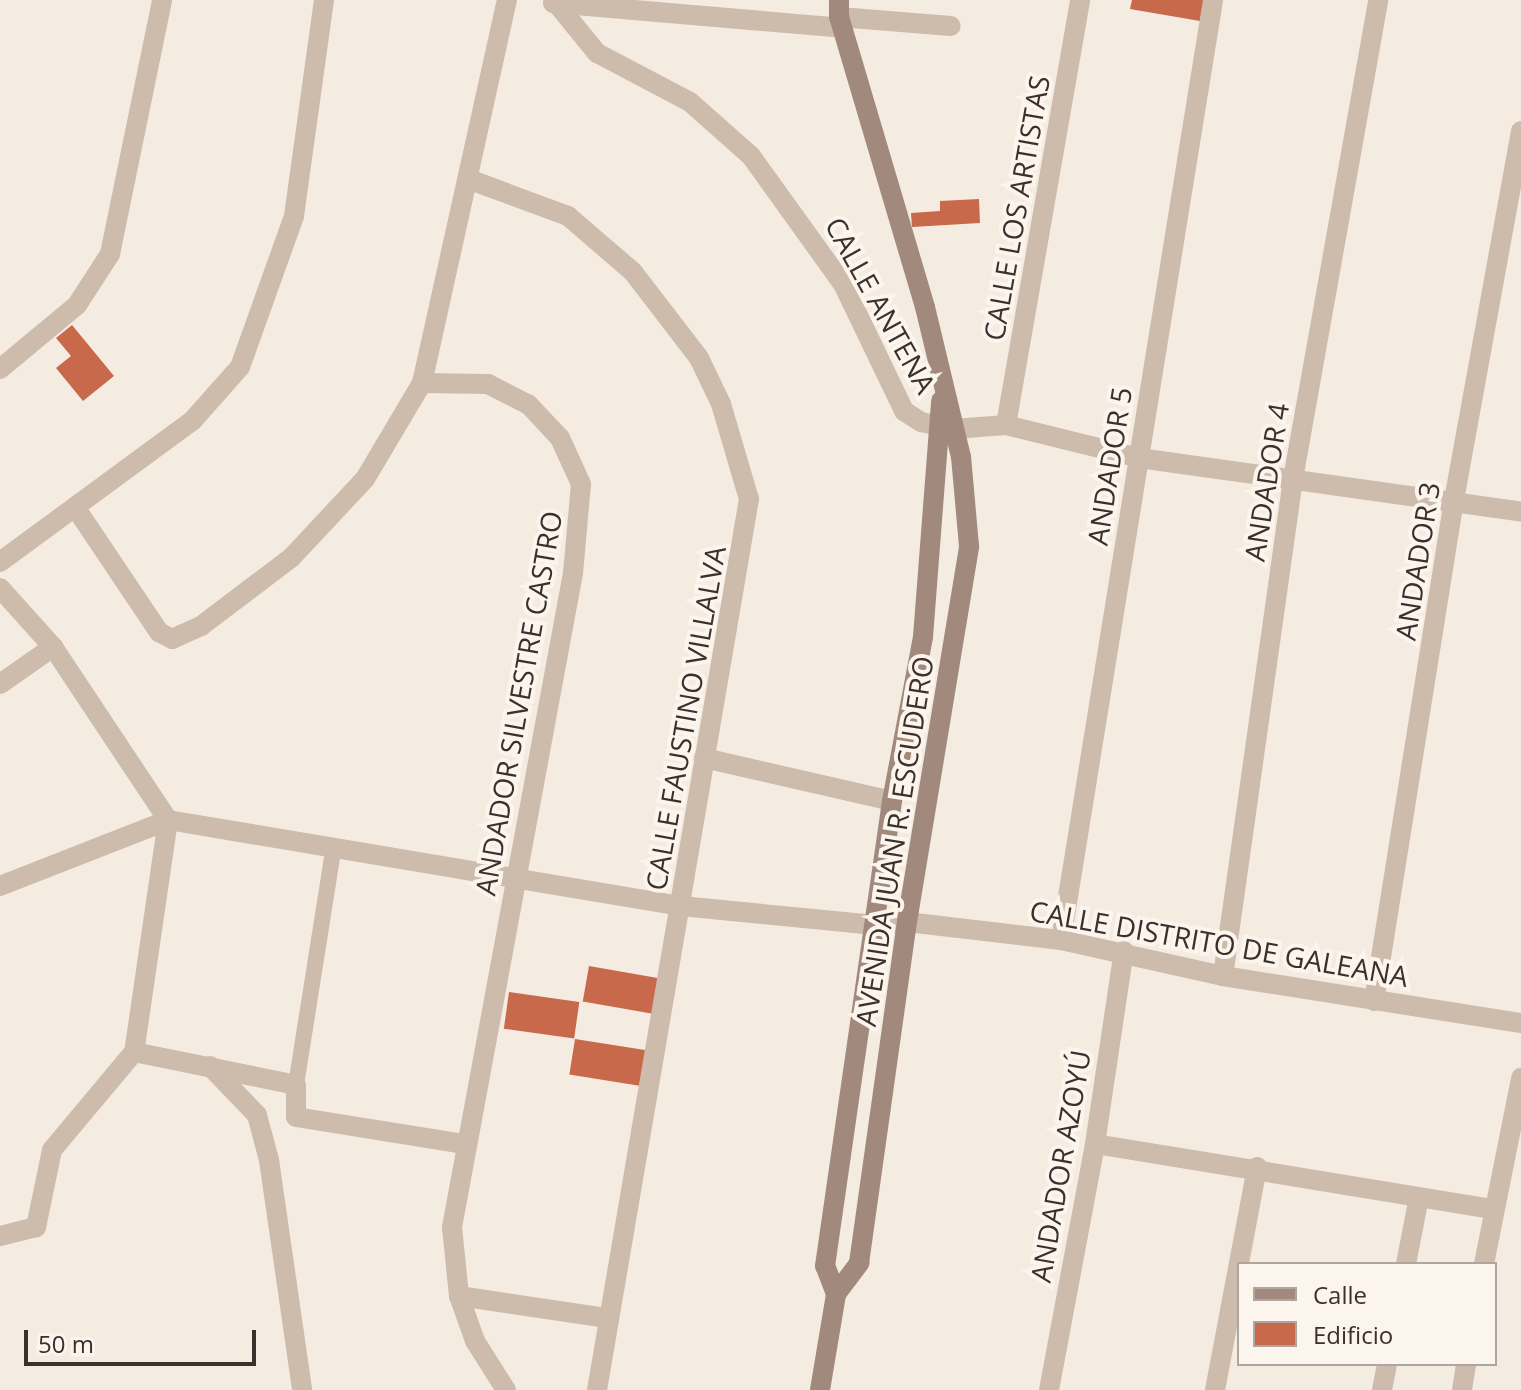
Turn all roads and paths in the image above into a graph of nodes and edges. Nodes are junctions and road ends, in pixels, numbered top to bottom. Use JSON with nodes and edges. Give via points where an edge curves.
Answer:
{"nodes":[{"id":1,"x":162,"y":0,"type":"edge"},
{"id":2,"x":324,"y":0,"type":"edge"},
{"id":3,"x":507,"y":0,"type":"edge"},
{"id":4,"x":1080,"y":0,"type":"edge"},
{"id":5,"x":1213,"y":0,"type":"edge"},
{"id":6,"x":1378,"y":0,"type":"edge"},
{"id":7,"x":551,"y":2,"type":"edge"},
{"id":8,"x":705,"y":9,"type":"edge"},
{"id":9,"x":840,"y":15,"type":"edge"},
{"id":10,"x":951,"y":26,"type":"dead end"},
{"id":11,"x":1521,"y":131,"type":"edge"},
{"id":12,"x":468,"y":179,"type":"junction"},
{"id":13,"x":0,"y":369,"type":"edge"},
{"id":14,"x":422,"y":383,"type":"junction"},
{"id":15,"x":1006,"y":425,"type":"junction"},
{"id":16,"x":946,"y":428,"type":"junction"},
{"id":17,"x":1139,"y":458,"type":"junction"},
{"id":18,"x":1293,"y":479,"type":"junction"},
{"id":19,"x":1454,"y":500,"type":"junction"},
{"id":20,"x":75,"y":507,"type":"junction"},
{"id":21,"x":1521,"y":512,"type":"edge"},
{"id":22,"x":0,"y":562,"type":"edge"},
{"id":23,"x":0,"y":588,"type":"edge"},
{"id":24,"x":53,"y":647,"type":"junction"},
{"id":25,"x":0,"y":684,"type":"edge"},
{"id":26,"x":704,"y":758,"type":"junction"},
{"id":27,"x":892,"y":801,"type":"junction"},
{"id":28,"x":168,"y":820,"type":"junction"},
{"id":29,"x":334,"y":846,"type":"junction"},
{"id":30,"x":519,"y":875,"type":"junction"},
{"id":31,"x":0,"y":886,"type":"edge"},
{"id":32,"x":681,"y":906,"type":"junction"},
{"id":33,"x":907,"y":922,"type":"junction"},
{"id":34,"x":875,"y":925,"type":"junction"},
{"id":35,"x":1061,"y":940,"type":"junction"},
{"id":36,"x":1124,"y":951,"type":"junction"},
{"id":37,"x":1223,"y":976,"type":"junction"},
{"id":38,"x":1374,"y":1001,"type":"junction"},
{"id":39,"x":1521,"y":1023,"type":"edge"},
{"id":40,"x":134,"y":1052,"type":"junction"},
{"id":41,"x":210,"y":1066,"type":"junction"},
{"id":42,"x":1521,"y":1078,"type":"edge"},
{"id":43,"x":296,"y":1085,"type":"junction"},
{"id":44,"x":465,"y":1144,"type":"junction"},
{"id":45,"x":1095,"y":1144,"type":"junction"},
{"id":46,"x":1257,"y":1167,"type":"junction"},
{"id":47,"x":1419,"y":1197,"type":"junction"},
{"id":48,"x":1493,"y":1209,"type":"junction"},
{"id":49,"x":0,"y":1236,"type":"edge"},
{"id":50,"x":1239,"y":1262,"type":"edge"},
{"id":51,"x":1406,"y":1262,"type":"edge"},
{"id":52,"x":1484,"y":1262,"type":"edge"},
{"id":53,"x":1237,"y":1273,"type":"edge"},
{"id":54,"x":836,"y":1294,"type":"junction"},
{"id":55,"x":459,"y":1296,"type":"junction"},
{"id":56,"x":607,"y":1318,"type":"junction"},
{"id":57,"x":1387,"y":1366,"type":"edge"},
{"id":58,"x":1466,"y":1366,"type":"edge"},
{"id":59,"x":302,"y":1390,"type":"edge"},
{"id":60,"x":506,"y":1390,"type":"edge"},
{"id":61,"x":597,"y":1390,"type":"edge"},
{"id":62,"x":820,"y":1390,"type":"edge"},
{"id":63,"x":1049,"y":1390,"type":"edge"},
{"id":64,"x":1215,"y":1390,"type":"edge"},
{"id":65,"x":1382,"y":1390,"type":"edge"},
{"id":66,"x":1462,"y":1390,"type":"edge"}],
"edges":[{"from":1,"to":13,"type":"street","via":[[110,254],[77,305]]},
{"from":2,"to":20,"type":"street","via":[[294,216],[240,367],[193,420]]},
{"from":3,"to":12,"type":"street"},
{"from":4,"to":15,"type":"street","name":"CALLE LOS ARTISTAS"},
{"from":5,"to":17,"type":"street","name":"ANDADOR 5"},
{"from":6,"to":18,"type":"street","name":"ANDADOR 4"},
{"from":7,"to":8,"type":"street"},
{"from":7,"to":16,"type":"street","name":"CALLE ANTENA","via":[[597,53],[690,102],[751,156],[843,284],[904,411]]},
{"from":8,"to":9,"type":"street"},
{"from":9,"to":10,"type":"street"},
{"from":9,"to":16,"type":"main road","name":"AVENIDA JUAN R. ESCUDERO","via":[[925,307]]},
{"from":11,"to":19,"type":"street","name":"ANDADOR 3"},
{"from":12,"to":14,"type":"street"},
{"from":12,"to":26,"type":"street","name":"CALLE FAUSTINO VILLALVA","via":[[568,216],[633,272],[692,347],[721,404],[749,499]]},
{"from":14,"to":20,"type":"street","via":[[365,479],[291,558],[201,626],[172,639],[159,632]]},
{"from":14,"to":30,"type":"street","name":"ANDADOR SILVESTRE CASTRO","via":[[488,384],[529,405],[560,438],[581,484],[573,573]]},
{"from":15,"to":16,"type":"street"},
{"from":15,"to":17,"type":"street"},
{"from":16,"to":27,"type":"main road","name":"AVENIDA JUAN R. ESCUDERO","via":[[923,637]]},
{"from":16,"to":33,"type":"main road","name":"AVENIDA JUAN R. ESCUDERO","via":[[968,496],[969,546]]},
{"from":17,"to":18,"type":"street"},
{"from":17,"to":35,"type":"street","name":"ANDADOR 5"},
{"from":18,"to":19,"type":"street"},
{"from":18,"to":37,"type":"street","name":"ANDADOR 4"},
{"from":19,"to":21,"type":"street"},
{"from":19,"to":38,"type":"street","name":"ANDADOR 3"},
{"from":20,"to":22,"type":"street"},
{"from":23,"to":24,"type":"street"},
{"from":24,"to":25,"type":"street"},
{"from":24,"to":28,"type":"street"},
{"from":26,"to":27,"type":"street"},
{"from":26,"to":32,"type":"street","name":"CALLE FAUSTINO VILLALVA"},
{"from":27,"to":34,"type":"main road","name":"AVENIDA JUAN R. ESCUDERO"},
{"from":28,"to":29,"type":"street","name":"CALLE DISTRITO DE GALEANA"},
{"from":28,"to":31,"type":"street"},
{"from":28,"to":40,"type":"street"},
{"from":29,"to":30,"type":"street","name":"CALLE DISTRITO DE GALEANA"},
{"from":29,"to":43,"type":"lane"},
{"from":30,"to":32,"type":"street","name":"CALLE DISTRITO DE GALEANA"},
{"from":30,"to":44,"type":"street","name":"ANDADOR SILVESTRE CASTRO"},
{"from":32,"to":34,"type":"street","name":"CALLE DISTRITO DE GALEANA"},
{"from":32,"to":56,"type":"street","name":"CALLE FAUSTINO VILLALVA"},
{"from":33,"to":34,"type":"street","name":"CALLE DISTRITO DE GALEANA"},
{"from":33,"to":35,"type":"street","name":"CALLE DISTRITO DE GALEANA"},
{"from":33,"to":54,"type":"main road","name":"AVENIDA JUAN R. ESCUDERO","via":[[859,1263]]},
{"from":34,"to":54,"type":"main road","name":"AVENIDA JUAN R. ESCUDERO","via":[[825,1266]]},
{"from":35,"to":36,"type":"street","name":"CALLE DISTRITO DE GALEANA"},
{"from":36,"to":37,"type":"street","name":"CALLE DISTRITO DE GALEANA"},
{"from":36,"to":45,"type":"street","name":"ANDADOR AZOYÚ"},
{"from":37,"to":38,"type":"street","name":"CALLE DISTRITO DE GALEANA"},
{"from":38,"to":39,"type":"street","name":"CALLE DISTRITO DE GALEANA"},
{"from":40,"to":41,"type":"street"},
{"from":40,"to":49,"type":"street","via":[[52,1150],[36,1227]]},
{"from":41,"to":43,"type":"street"},
{"from":41,"to":59,"type":"street","via":[[257,1115],[269,1160]]},
{"from":42,"to":48,"type":"street"},
{"from":43,"to":44,"type":"street","via":[[296,1117]]},
{"from":44,"to":55,"type":"street","name":"ANDADOR SILVESTRE CASTRO","via":[[452,1227]]},
{"from":45,"to":46,"type":"street"},
{"from":45,"to":63,"type":"street","name":"ANDADOR AZOYÚ"},
{"from":46,"to":47,"type":"street"},
{"from":46,"to":50,"type":"street"},
{"from":47,"to":48,"type":"street"},
{"from":47,"to":51,"type":"street"},
{"from":48,"to":52,"type":"street"},
{"from":53,"to":64,"type":"street"},
{"from":54,"to":62,"type":"main road","name":"AVENIDA JUAN R. ESCUDERO"},
{"from":55,"to":56,"type":"street"},
{"from":55,"to":60,"type":"street","name":"ANDADOR SILVESTRE CASTRO","via":[[475,1341]]},
{"from":56,"to":61,"type":"street","name":"CALLE FAUSTINO VILLALVA"},
{"from":57,"to":65,"type":"street"},
{"from":58,"to":66,"type":"street"}]}
